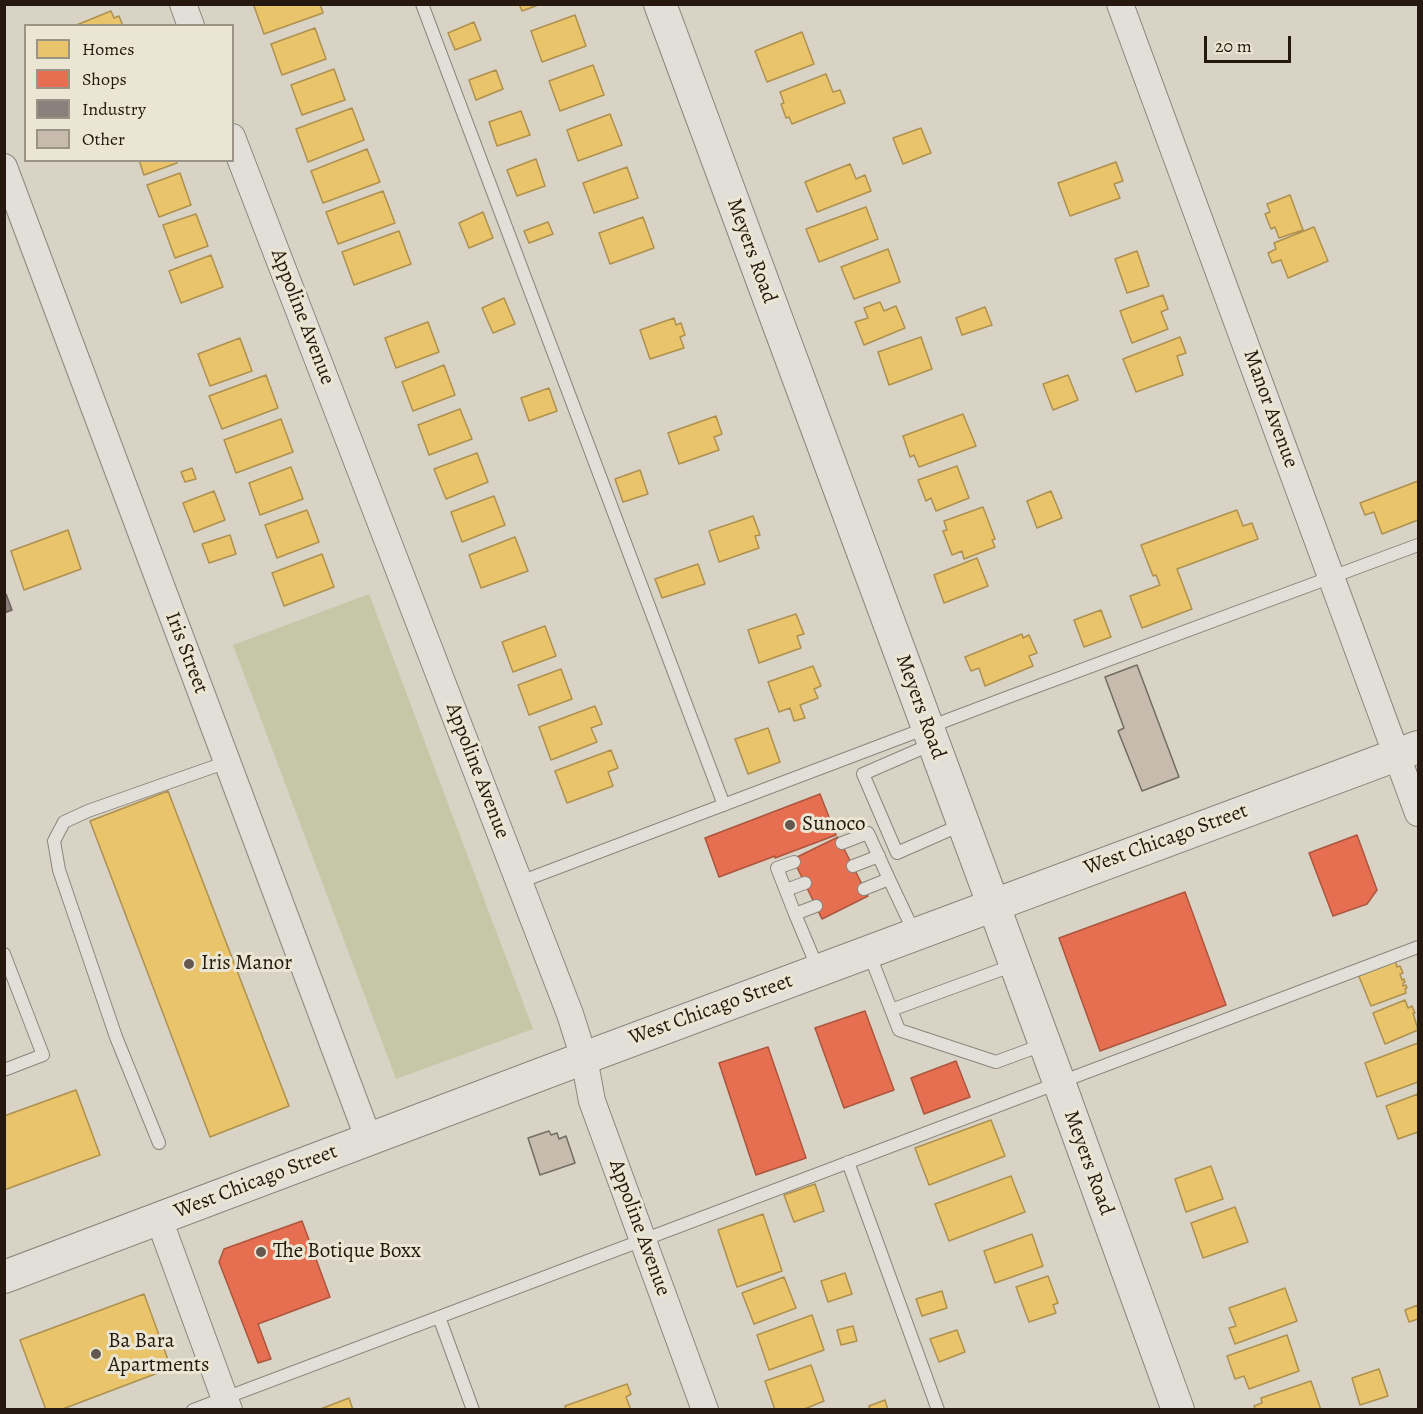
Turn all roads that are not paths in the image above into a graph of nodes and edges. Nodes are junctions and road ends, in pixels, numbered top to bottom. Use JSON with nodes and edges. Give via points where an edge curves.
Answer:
{"nodes":[{"id":1,"x":183,"y":4,"type":"edge"},
{"id":2,"x":422,"y":4,"type":"edge"},
{"id":3,"x":660,"y":4,"type":"edge"},
{"id":4,"x":1120,"y":4,"type":"edge"},
{"id":5,"x":190,"y":24,"type":"edge"},
{"id":6,"x":234,"y":142,"type":"edge"},
{"id":7,"x":4,"y":167,"type":"edge"},
{"id":8,"x":1419,"y":545,"type":"edge"},
{"id":9,"x":1332,"y":578,"type":"junction"},
{"id":10,"x":931,"y":736,"type":"junction"},
{"id":11,"x":1408,"y":751,"type":"edge"},
{"id":12,"x":227,"y":762,"type":"junction"},
{"id":13,"x":724,"y":806,"type":"junction"},
{"id":14,"x":1419,"y":813,"type":"edge"},
{"id":15,"x":963,"y":824,"type":"junction"},
{"id":16,"x":890,"y":838,"type":"junction"},
{"id":17,"x":842,"y":843,"type":"dead end"},
{"id":18,"x":876,"y":851,"type":"junction"},
{"id":19,"x":794,"y":862,"type":"dead end"},
{"id":20,"x":853,"y":866,"type":"dead end"},
{"id":21,"x":890,"y":879,"type":"junction"},
{"id":22,"x":520,"y":882,"type":"junction"},
{"id":23,"x":805,"y":883,"type":"dead end"},
{"id":24,"x":864,"y":889,"type":"dead end"},
{"id":25,"x":786,"y":890,"type":"junction"},
{"id":26,"x":993,"y":905,"type":"junction"},
{"id":27,"x":816,"y":906,"type":"dead end"},
{"id":28,"x":795,"y":914,"type":"junction"},
{"id":29,"x":915,"y":934,"type":"junction"},
{"id":30,"x":1419,"y":947,"type":"edge"},
{"id":31,"x":869,"y":952,"type":"junction"},
{"id":32,"x":4,"y":954,"type":"edge"},
{"id":33,"x":1016,"y":965,"type":"junction"},
{"id":34,"x":819,"y":970,"type":"junction"},
{"id":35,"x":891,"y":1010,"type":"junction"},
{"id":36,"x":1045,"y":1044,"type":"junction"},
{"id":37,"x":584,"y":1058,"type":"junction"},
{"id":38,"x":4,"y":1070,"type":"edge"},
{"id":39,"x":1059,"y":1082,"type":"junction"},
{"id":40,"x":369,"y":1140,"type":"junction"},
{"id":41,"x":159,"y":1143,"type":"dead end"},
{"id":42,"x":848,"y":1162,"type":"junction"},
{"id":43,"x":159,"y":1219,"type":"junction"},
{"id":44,"x":643,"y":1240,"type":"junction"},
{"id":45,"x":4,"y":1277,"type":"edge"},
{"id":46,"x":439,"y":1317,"type":"junction"},
{"id":47,"x":227,"y":1404,"type":"edge"},
{"id":48,"x":192,"y":1410,"type":"edge"},
{"id":49,"x":472,"y":1410,"type":"edge"},
{"id":50,"x":705,"y":1410,"type":"edge"},
{"id":51,"x":938,"y":1410,"type":"edge"},
{"id":52,"x":1178,"y":1410,"type":"edge"}],
"edges":[{"from":1,"to":5,"type":"street"},
{"from":2,"to":13,"type":"lane"},
{"from":3,"to":10,"type":"street","name":"Meyers Road"},
{"from":4,"to":9,"type":"street","name":"Manor Avenue"},
{"from":6,"to":22,"type":"street","name":"Appoline Avenue"},
{"from":7,"to":12,"type":"street","name":"Iris Street"},
{"from":8,"to":9,"type":"lane"},
{"from":9,"to":10,"type":"lane"},
{"from":9,"to":11,"type":"street","name":"Manor Avenue"},
{"from":10,"to":13,"type":"lane"},
{"from":10,"to":15,"type":"street","name":"Meyers Road"},
{"from":10,"to":16,"type":"lane","via":[[863,774]]},
{"from":11,"to":14,"type":"street","name":"Manor Avenue"},
{"from":11,"to":26,"type":"street","name":"West Chicago Street"},
{"from":12,"to":40,"type":"street","name":"Iris Street"},
{"from":12,"to":41,"type":"lane","via":[[88,811],[64,822],[54,841],[59,870],[116,1037]]},
{"from":13,"to":22,"type":"lane"},
{"from":15,"to":16,"type":"lane","via":[[897,853]]},
{"from":15,"to":26,"type":"street","name":"Meyers Road"},
{"from":16,"to":18,"type":"lane"},
{"from":17,"to":18,"type":"lane","via":[[868,833]]},
{"from":18,"to":20,"type":"lane"},
{"from":18,"to":21,"type":"lane"},
{"from":19,"to":25,"type":"lane","via":[[777,868]]},
{"from":21,"to":24,"type":"lane"},
{"from":21,"to":29,"type":"lane"},
{"from":22,"to":37,"type":"street","name":"Appoline Avenue"},
{"from":23,"to":25,"type":"lane"},
{"from":25,"to":28,"type":"lane"},
{"from":26,"to":29,"type":"street","name":"West Chicago Street"},
{"from":26,"to":33,"type":"street","name":"Meyers Road"},
{"from":27,"to":28,"type":"lane"},
{"from":28,"to":34,"type":"lane"},
{"from":29,"to":31,"type":"street","name":"West Chicago Street"},
{"from":30,"to":39,"type":"lane"},
{"from":31,"to":34,"type":"street","name":"West Chicago Street"},
{"from":31,"to":35,"type":"lane"},
{"from":32,"to":38,"type":"lane","via":[[43,1055]]},
{"from":33,"to":35,"type":"lane"},
{"from":33,"to":36,"type":"street","name":"Meyers Road"},
{"from":34,"to":37,"type":"street","name":"West Chicago Street"},
{"from":35,"to":36,"type":"lane","via":[[899,1030],[996,1062]]},
{"from":36,"to":39,"type":"street","name":"Meyers Road"},
{"from":37,"to":40,"type":"street","name":"West Chicago Street"},
{"from":37,"to":44,"type":"street","name":"Appoline Avenue","via":[[592,1101]]},
{"from":39,"to":42,"type":"lane"},
{"from":39,"to":52,"type":"street","name":"Meyers Road"},
{"from":40,"to":43,"type":"street","name":"West Chicago Street"},
{"from":42,"to":44,"type":"lane"},
{"from":42,"to":51,"type":"lane"},
{"from":43,"to":45,"type":"street","name":"West Chicago Street"},
{"from":43,"to":47,"type":"street"},
{"from":44,"to":46,"type":"lane"},
{"from":44,"to":50,"type":"street","name":"Appoline Avenue"},
{"from":46,"to":47,"type":"lane"},
{"from":46,"to":49,"type":"lane"},
{"from":47,"to":48,"type":"lane"}]}
